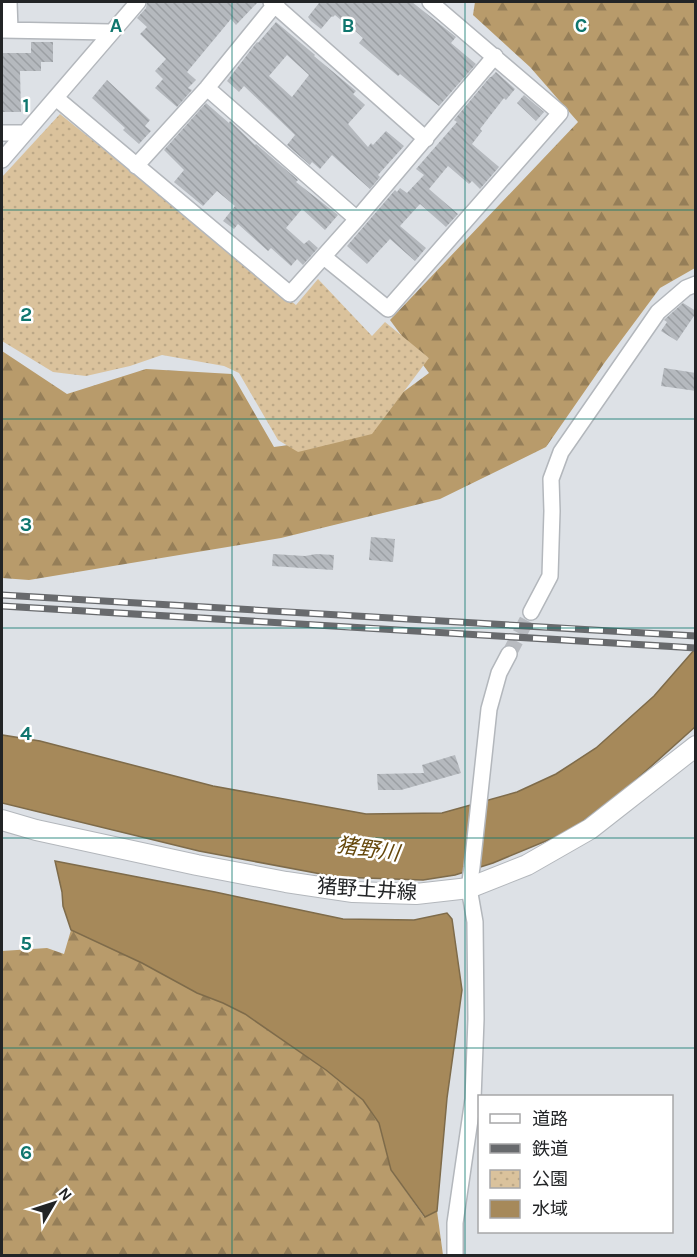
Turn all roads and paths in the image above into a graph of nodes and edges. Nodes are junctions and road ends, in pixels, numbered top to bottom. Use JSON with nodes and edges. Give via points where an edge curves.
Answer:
{"nodes":[{"id":1,"x":9,"y":2,"type":"edge"},
{"id":2,"x":138,"y":2,"type":"edge"},
{"id":3,"x":430,"y":2,"type":"edge"},
{"id":4,"x":274,"y":3,"type":"edge"},
{"id":5,"x":6,"y":30,"type":"edge"},
{"id":6,"x":110,"y":32,"type":"junction"},
{"id":7,"x":495,"y":56,"type":"junction"},
{"id":8,"x":207,"y":88,"type":"junction"},
{"id":9,"x":56,"y":98,"type":"junction"},
{"id":10,"x":2,"y":133,"type":"edge"},
{"id":11,"x":24,"y":133,"type":"junction"},
{"id":12,"x":426,"y":139,"type":"junction"},
{"id":13,"x":2,"y":160,"type":"edge"},
{"id":14,"x":136,"y":166,"type":"junction"},
{"id":15,"x":357,"y":219,"type":"junction"},
{"id":16,"x":324,"y":257,"type":"junction"},
{"id":17,"x":696,"y":284,"type":"edge"},
{"id":18,"x":531,"y":612,"type":"tunnel mouth"},
{"id":19,"x":509,"y":654,"type":"tunnel mouth"},
{"id":20,"x":696,"y":746,"type":"edge"},
{"id":21,"x":2,"y":820,"type":"edge"},
{"id":22,"x":469,"y":888,"type":"junction"},
{"id":23,"x":455,"y":1256,"type":"edge"}],
"edges":[{"from":1,"to":5,"type":"street"},
{"from":2,"to":6,"type":"street"},
{"from":3,"to":7,"type":"street"},
{"from":4,"to":8,"type":"street"},
{"from":4,"to":12,"type":"street"},
{"from":5,"to":6,"type":"street"},
{"from":6,"to":9,"type":"street"},
{"from":7,"to":12,"type":"street"},
{"from":7,"to":16,"type":"street","via":[[560,113],[388,309]]},
{"from":8,"to":14,"type":"street"},
{"from":8,"to":15,"type":"street"},
{"from":9,"to":11,"type":"street"},
{"from":9,"to":14,"type":"street"},
{"from":10,"to":11,"type":"street"},
{"from":11,"to":13,"type":"street"},
{"from":12,"to":15,"type":"street"},
{"from":14,"to":16,"type":"street","via":[[290,294]]},
{"from":15,"to":16,"type":"street"},
{"from":17,"to":18,"type":"street","via":[[658,312],[561,452],[551,479],[550,576]]},
{"from":19,"to":22,"type":"street","via":[[489,709]]},
{"from":20,"to":22,"type":"main road","name":"猪野土井線","via":[[590,829],[527,865]]},
{"from":21,"to":22,"type":"main road","name":"猪野土井線","via":[[197,865],[330,889],[416,894]]},
{"from":22,"to":23,"type":"street","via":[[475,922],[476,1019],[472,1099],[455,1222]]}]}
